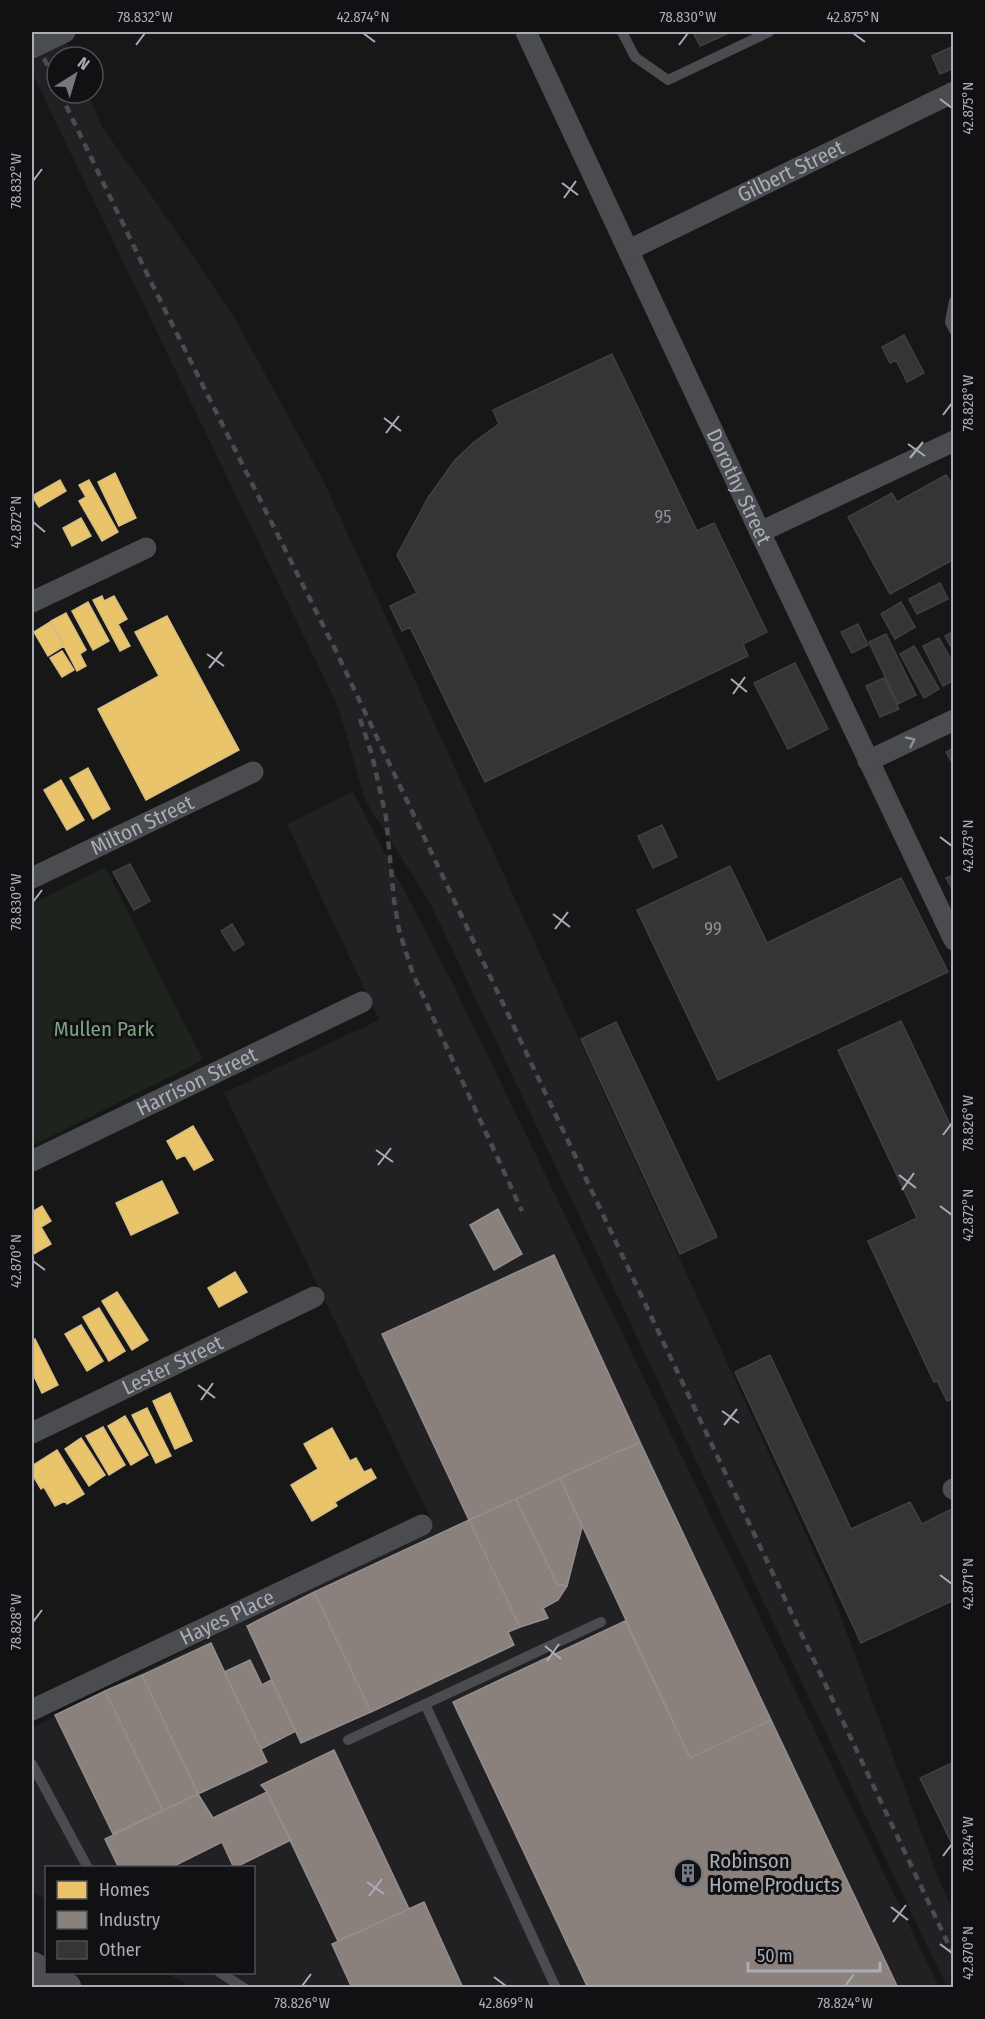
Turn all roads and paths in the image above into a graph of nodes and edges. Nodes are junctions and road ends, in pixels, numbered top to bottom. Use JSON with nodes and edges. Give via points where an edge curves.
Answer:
{"nodes":[{"id":1,"x":65,"y":32,"type":"edge"},
{"id":2,"x":526,"y":32,"type":"edge"},
{"id":3,"x":622,"y":32,"type":"edge"},
{"id":4,"x":769,"y":32,"type":"edge"},
{"id":5,"x":32,"y":48,"type":"edge"},
{"id":6,"x":954,"y":92,"type":"edge"},
{"id":7,"x":629,"y":250,"type":"junction"},
{"id":8,"x":954,"y":301,"type":"edge"},
{"id":9,"x":954,"y":330,"type":"edge"},
{"id":10,"x":954,"y":441,"type":"edge"},
{"id":11,"x":760,"y":532,"type":"junction"},
{"id":12,"x":146,"y":548,"type":"dead end"},
{"id":13,"x":32,"y":602,"type":"edge"},
{"id":14,"x":954,"y":720,"type":"edge"},
{"id":15,"x":868,"y":761,"type":"junction"},
{"id":16,"x":253,"y":772,"type":"dead end"},
{"id":17,"x":32,"y":878,"type":"edge"},
{"id":18,"x":954,"y":940,"type":"edge"},
{"id":19,"x":362,"y":1002,"type":"dead end"},
{"id":20,"x":32,"y":1161,"type":"edge"},
{"id":21,"x":314,"y":1297,"type":"dead end"},
{"id":22,"x":32,"y":1433,"type":"edge"},
{"id":23,"x":422,"y":1525,"type":"dead end"},
{"id":24,"x":601,"y":1622,"type":"dead end"},
{"id":25,"x":425,"y":1704,"type":"junction"},
{"id":26,"x":32,"y":1710,"type":"edge"},
{"id":27,"x":348,"y":1740,"type":"dead end"},
{"id":28,"x":32,"y":1764,"type":"edge"},
{"id":29,"x":87,"y":1866,"type":"edge"},
{"id":30,"x":32,"y":1968,"type":"edge"},
{"id":31,"x":222,"y":1974,"type":"edge"},
{"id":32,"x":65,"y":1988,"type":"edge"},
{"id":33,"x":244,"y":1988,"type":"edge"},
{"id":34,"x":556,"y":1988,"type":"edge"}],
"edges":[{"from":1,"to":5,"type":"street","bridge":true},
{"from":2,"to":7,"type":"street","name":"Dorothy Street"},
{"from":3,"to":4,"type":"lane","via":[[635,57],[668,80]]},
{"from":6,"to":7,"type":"street","name":"Gilbert Street"},
{"from":7,"to":11,"type":"street","name":"Dorothy Street"},
{"from":8,"to":9,"type":"lane","via":[[950,322]]},
{"from":10,"to":11,"type":"street"},
{"from":11,"to":15,"type":"street","name":"Dorothy Street"},
{"from":12,"to":13,"type":"street"},
{"from":15,"to":14,"type":"street","one_way":true},
{"from":15,"to":18,"type":"street","name":"Dorothy Street"},
{"from":16,"to":17,"type":"street","name":"Milton Street"},
{"from":19,"to":20,"type":"street","name":"Harrison Street"},
{"from":21,"to":22,"type":"street","name":"Lester Street"},
{"from":23,"to":26,"type":"street","name":"Hayes Place"},
{"from":24,"to":25,"type":"lane"},
{"from":25,"to":27,"type":"lane"},
{"from":25,"to":34,"type":"lane"},
{"from":28,"to":29,"type":"lane"},
{"from":30,"to":32,"type":"highway"},
{"from":31,"to":33,"type":"lane"}]}
